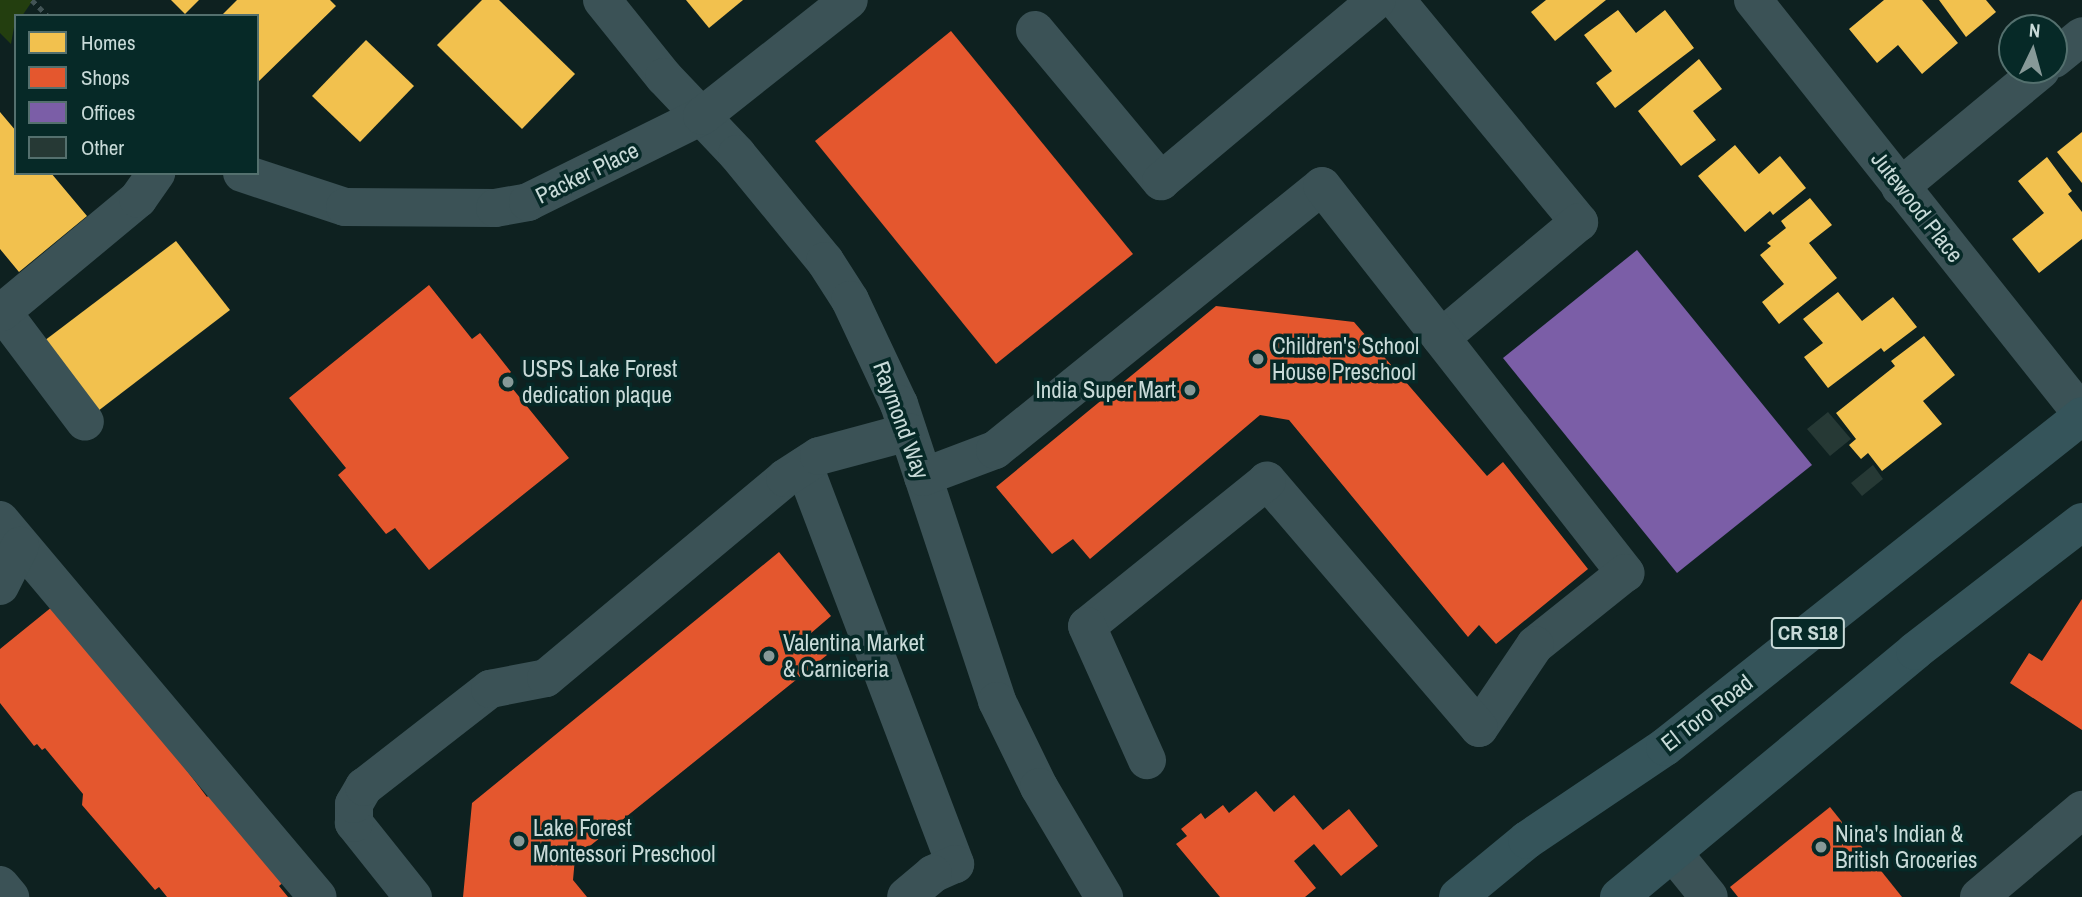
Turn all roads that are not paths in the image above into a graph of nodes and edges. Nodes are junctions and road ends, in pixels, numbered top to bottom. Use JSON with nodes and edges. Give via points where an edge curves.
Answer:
{"nodes":[{"id":1,"x":602,"y":0,"type":"edge"},
{"id":2,"x":849,"y":0,"type":"edge"},
{"id":3,"x":1377,"y":0,"type":"edge"},
{"id":4,"x":1396,"y":0,"type":"edge"},
{"id":5,"x":1753,"y":0,"type":"edge"},
{"id":6,"x":1035,"y":30,"type":"dead end"},
{"id":7,"x":2082,"y":36,"type":"edge"},
{"id":8,"x":2068,"y":48,"type":"edge"},
{"id":9,"x":2024,"y":84,"type":"edge"},
{"id":10,"x":702,"y":116,"type":"junction"},
{"id":11,"x":155,"y":175,"type":"edge"},
{"id":12,"x":248,"y":175,"type":"edge"},
{"id":13,"x":1900,"y":187,"type":"junction"},
{"id":14,"x":1,"y":311,"type":"edge"},
{"id":15,"x":1441,"y":338,"type":"junction"},
{"id":16,"x":2082,"y":415,"type":"edge"},
{"id":17,"x":85,"y":422,"type":"dead end"},
{"id":18,"x":908,"y":432,"type":"junction"},
{"id":19,"x":804,"y":466,"type":"junction"},
{"id":20,"x":923,"y":477,"type":"junction"},
{"id":21,"x":2082,"y":522,"type":"edge"},
{"id":22,"x":10,"y":533,"type":"edge"},
{"id":23,"x":0,"y":586,"type":"edge"},
{"id":24,"x":1147,"y":760,"type":"dead end"},
{"id":25,"x":2082,"y":810,"type":"edge"},
{"id":26,"x":1674,"y":853,"type":"junction"},
{"id":27,"x":0,"y":885,"type":"edge"},
{"id":28,"x":10,"y":897,"type":"edge"},
{"id":29,"x":318,"y":897,"type":"edge"},
{"id":30,"x":413,"y":897,"type":"edge"},
{"id":31,"x":906,"y":897,"type":"edge"},
{"id":32,"x":1104,"y":897,"type":"edge"},
{"id":33,"x":1458,"y":897,"type":"edge"},
{"id":34,"x":1619,"y":897,"type":"edge"},
{"id":35,"x":1709,"y":897,"type":"edge"},
{"id":36,"x":1979,"y":897,"type":"edge"}],
"edges":[{"from":1,"to":10,"type":"street","name":"Raymond Way"},
{"from":2,"to":10,"type":"street","name":"Packer Place"},
{"from":3,"to":6,"type":"street","via":[[1161,181]]},
{"from":4,"to":15,"type":"street","via":[[1579,222]]},
{"from":5,"to":13,"type":"street","name":"Jutewood Place"},
{"from":7,"to":8,"type":"street"},
{"from":9,"to":13,"type":"street"},
{"from":10,"to":12,"type":"street","name":"Packer Place","via":[[528,202],[495,208],[345,207]]},
{"from":10,"to":18,"type":"street","name":"Raymond Way","via":[[825,261],[872,341]]},
{"from":11,"to":14,"type":"street","via":[[138,199]]},
{"from":13,"to":16,"type":"street","name":"Jutewood Place"},
{"from":14,"to":17,"type":"street"},
{"from":15,"to":20,"type":"street","via":[[1322,186],[995,450]]},
{"from":15,"to":24,"type":"street","via":[[1625,573],[1535,645],[1479,728],[1267,481],[1087,626]]},
{"from":16,"to":33,"type":"main road","name":"El Toro Road","number":"CR S18","via":[[1665,747],[1527,840]]},
{"from":18,"to":19,"type":"street","via":[[818,456]]},
{"from":18,"to":20,"type":"street","name":"Raymond Way"},
{"from":19,"to":30,"type":"street","via":[[546,678],[490,689],[364,787],[354,804],[354,823]]},
{"from":19,"to":31,"type":"street","via":[[955,864],[933,874]]},
{"from":20,"to":32,"type":"street","name":"Raymond Way","via":[[997,701],[1039,787]]},
{"from":21,"to":26,"type":"main road","via":[[1915,651]]},
{"from":22,"to":23,"type":"street"},
{"from":22,"to":29,"type":"street"},
{"from":25,"to":36,"type":"street"},
{"from":26,"to":34,"type":"main road"},
{"from":26,"to":35,"type":"street"},
{"from":27,"to":28,"type":"street"}]}
